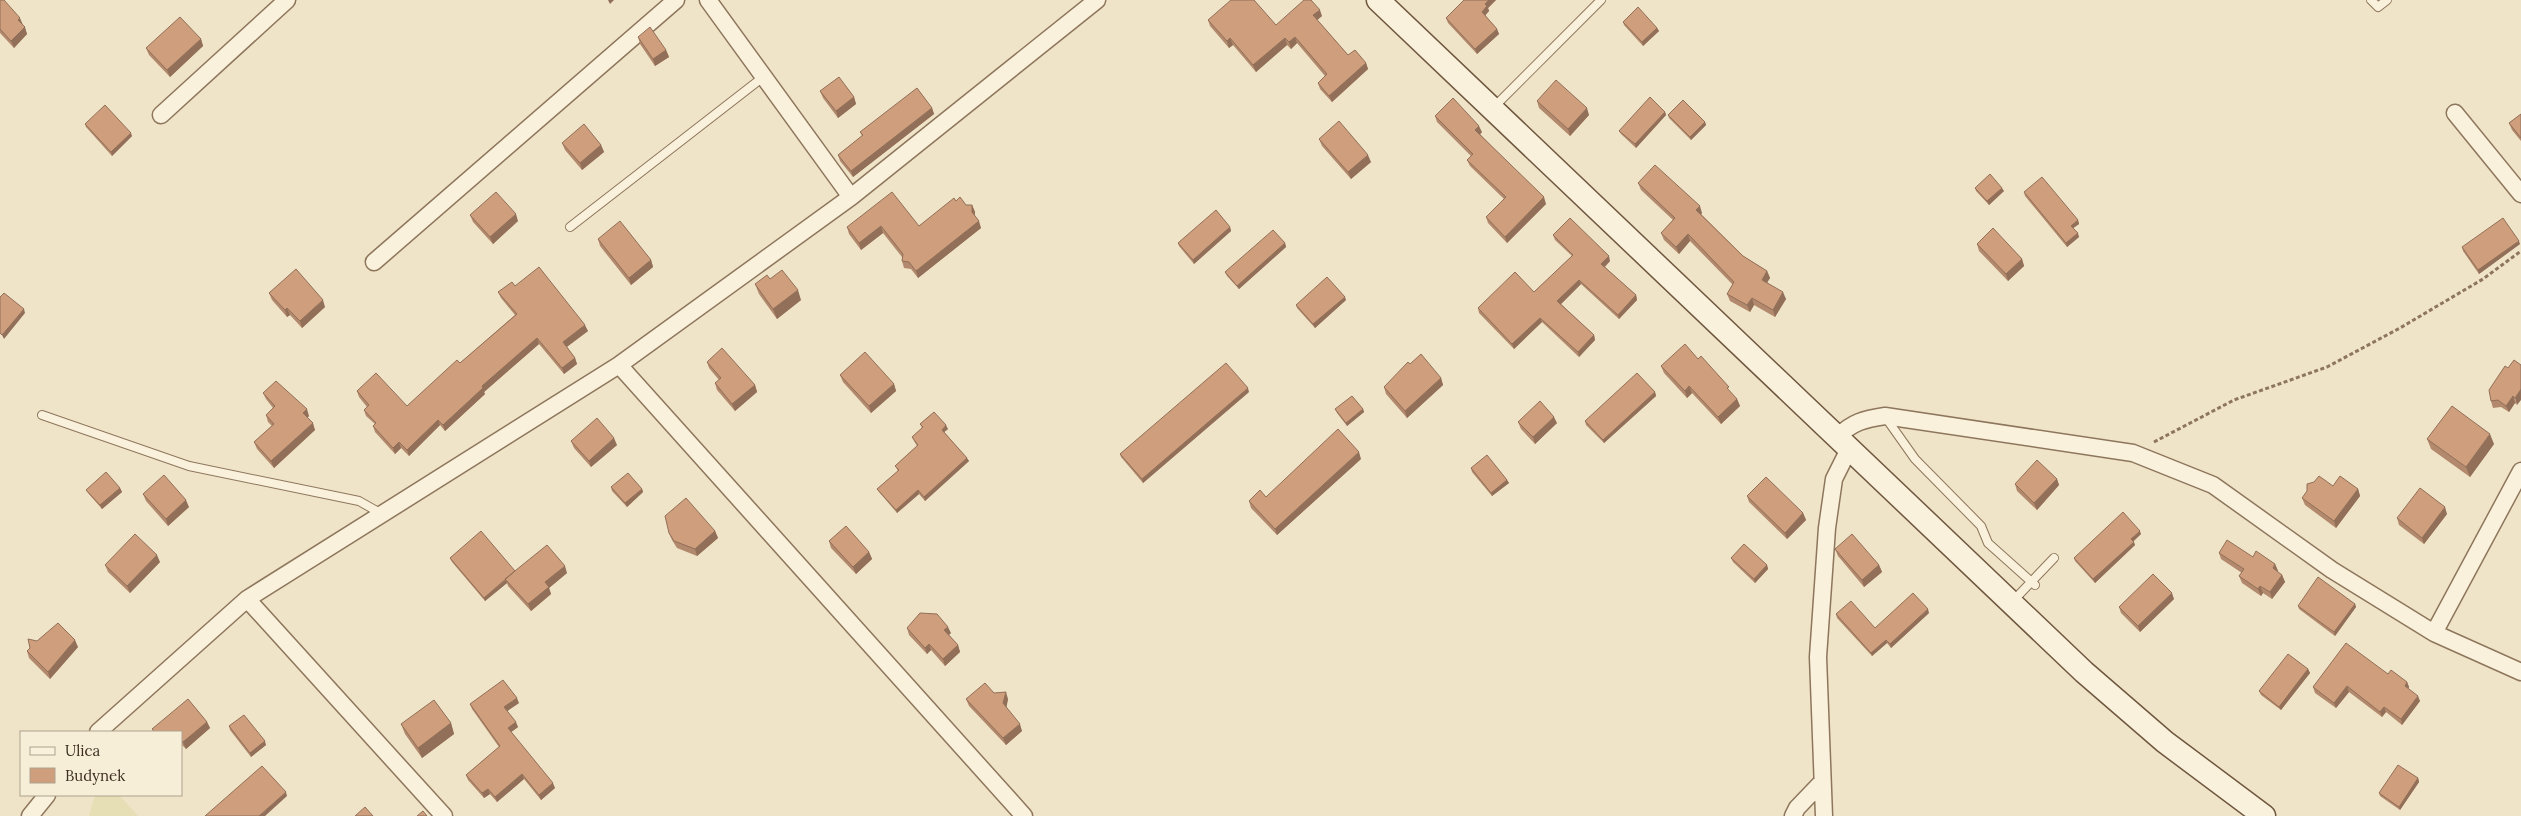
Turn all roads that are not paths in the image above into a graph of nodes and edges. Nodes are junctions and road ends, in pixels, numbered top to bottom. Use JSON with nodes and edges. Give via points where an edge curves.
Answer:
{"nodes":[{"id":1,"x":287,"y":0,"type":"edge"},
{"id":2,"x":676,"y":0,"type":"edge"},
{"id":3,"x":708,"y":0,"type":"edge"},
{"id":4,"x":1097,"y":0,"type":"edge"},
{"id":5,"x":1378,"y":0,"type":"edge"},
{"id":6,"x":1601,"y":0,"type":"edge"},
{"id":7,"x":2371,"y":0,"type":"edge"},
{"id":8,"x":2387,"y":0,"type":"edge"},
{"id":9,"x":762,"y":78,"type":"junction"},
{"id":10,"x":1491,"y":110,"type":"junction"},
{"id":11,"x":2455,"y":113,"type":"dead end"},
{"id":12,"x":161,"y":115,"type":"dead end"},
{"id":13,"x":2521,"y":194,"type":"edge"},
{"id":14,"x":851,"y":197,"type":"junction"},
{"id":15,"x":570,"y":227,"type":"dead end"},
{"id":16,"x":374,"y":262,"type":"dead end"},
{"id":17,"x":620,"y":365,"type":"junction"},
{"id":18,"x":42,"y":415,"type":"dead end"},
{"id":19,"x":1885,"y":416,"type":"junction"},
{"id":20,"x":1843,"y":443,"type":"junction"},
{"id":21,"x":2521,"y":472,"type":"edge"},
{"id":22,"x":382,"y":514,"type":"junction"},
{"id":23,"x":2054,"y":558,"type":"dead end"},
{"id":24,"x":2033,"y":584,"type":"junction"},
{"id":25,"x":247,"y":599,"type":"junction"},
{"id":26,"x":2010,"y":603,"type":"junction"},
{"id":27,"x":2434,"y":632,"type":"junction"},
{"id":28,"x":2521,"y":672,"type":"edge"},
{"id":29,"x":99,"y":731,"type":"edge"},
{"id":30,"x":1821,"y":783,"type":"junction"},
{"id":31,"x":46,"y":796,"type":"edge"},
{"id":32,"x":30,"y":816,"type":"edge"},
{"id":33,"x":444,"y":816,"type":"edge"},
{"id":34,"x":1024,"y":816,"type":"edge"},
{"id":35,"x":1794,"y":816,"type":"edge"},
{"id":36,"x":1824,"y":816,"type":"edge"},
{"id":37,"x":2264,"y":816,"type":"edge"}],
"edges":[{"from":1,"to":12,"type":"street"},
{"from":2,"to":16,"type":"street"},
{"from":3,"to":9,"type":"street"},
{"from":4,"to":14,"type":"street"},
{"from":5,"to":10,"type":"street"},
{"from":6,"to":10,"type":"lane"},
{"from":7,"to":8,"type":"lane","via":[[2378,7]]},
{"from":9,"to":14,"type":"street"},
{"from":9,"to":15,"type":"lane"},
{"from":10,"to":20,"type":"street"},
{"from":11,"to":13,"type":"street"},
{"from":14,"to":17,"type":"street"},
{"from":17,"to":22,"type":"street"},
{"from":17,"to":34,"type":"street"},
{"from":18,"to":22,"type":"lane","via":[[189,466],[359,501]]},
{"from":19,"to":20,"type":"street","via":[[1863,419],[1850,425]]},
{"from":19,"to":24,"type":"lane","via":[[1914,459],[1981,526],[1988,543]]},
{"from":19,"to":27,"type":"street","via":[[2133,453],[2214,485],[2332,570]]},
{"from":20,"to":26,"type":"street"},
{"from":20,"to":30,"type":"street","via":[[1826,528],[1818,658]]},
{"from":21,"to":27,"type":"street"},
{"from":22,"to":25,"type":"street"},
{"from":23,"to":24,"type":"lane"},
{"from":24,"to":26,"type":"lane"},
{"from":25,"to":29,"type":"street"},
{"from":25,"to":33,"type":"street"},
{"from":26,"to":37,"type":"street","via":[[2165,742]]},
{"from":27,"to":28,"type":"street"},
{"from":30,"to":35,"type":"street","via":[[1797,808]]},
{"from":30,"to":36,"type":"street"},
{"from":31,"to":32,"type":"street"}]}
